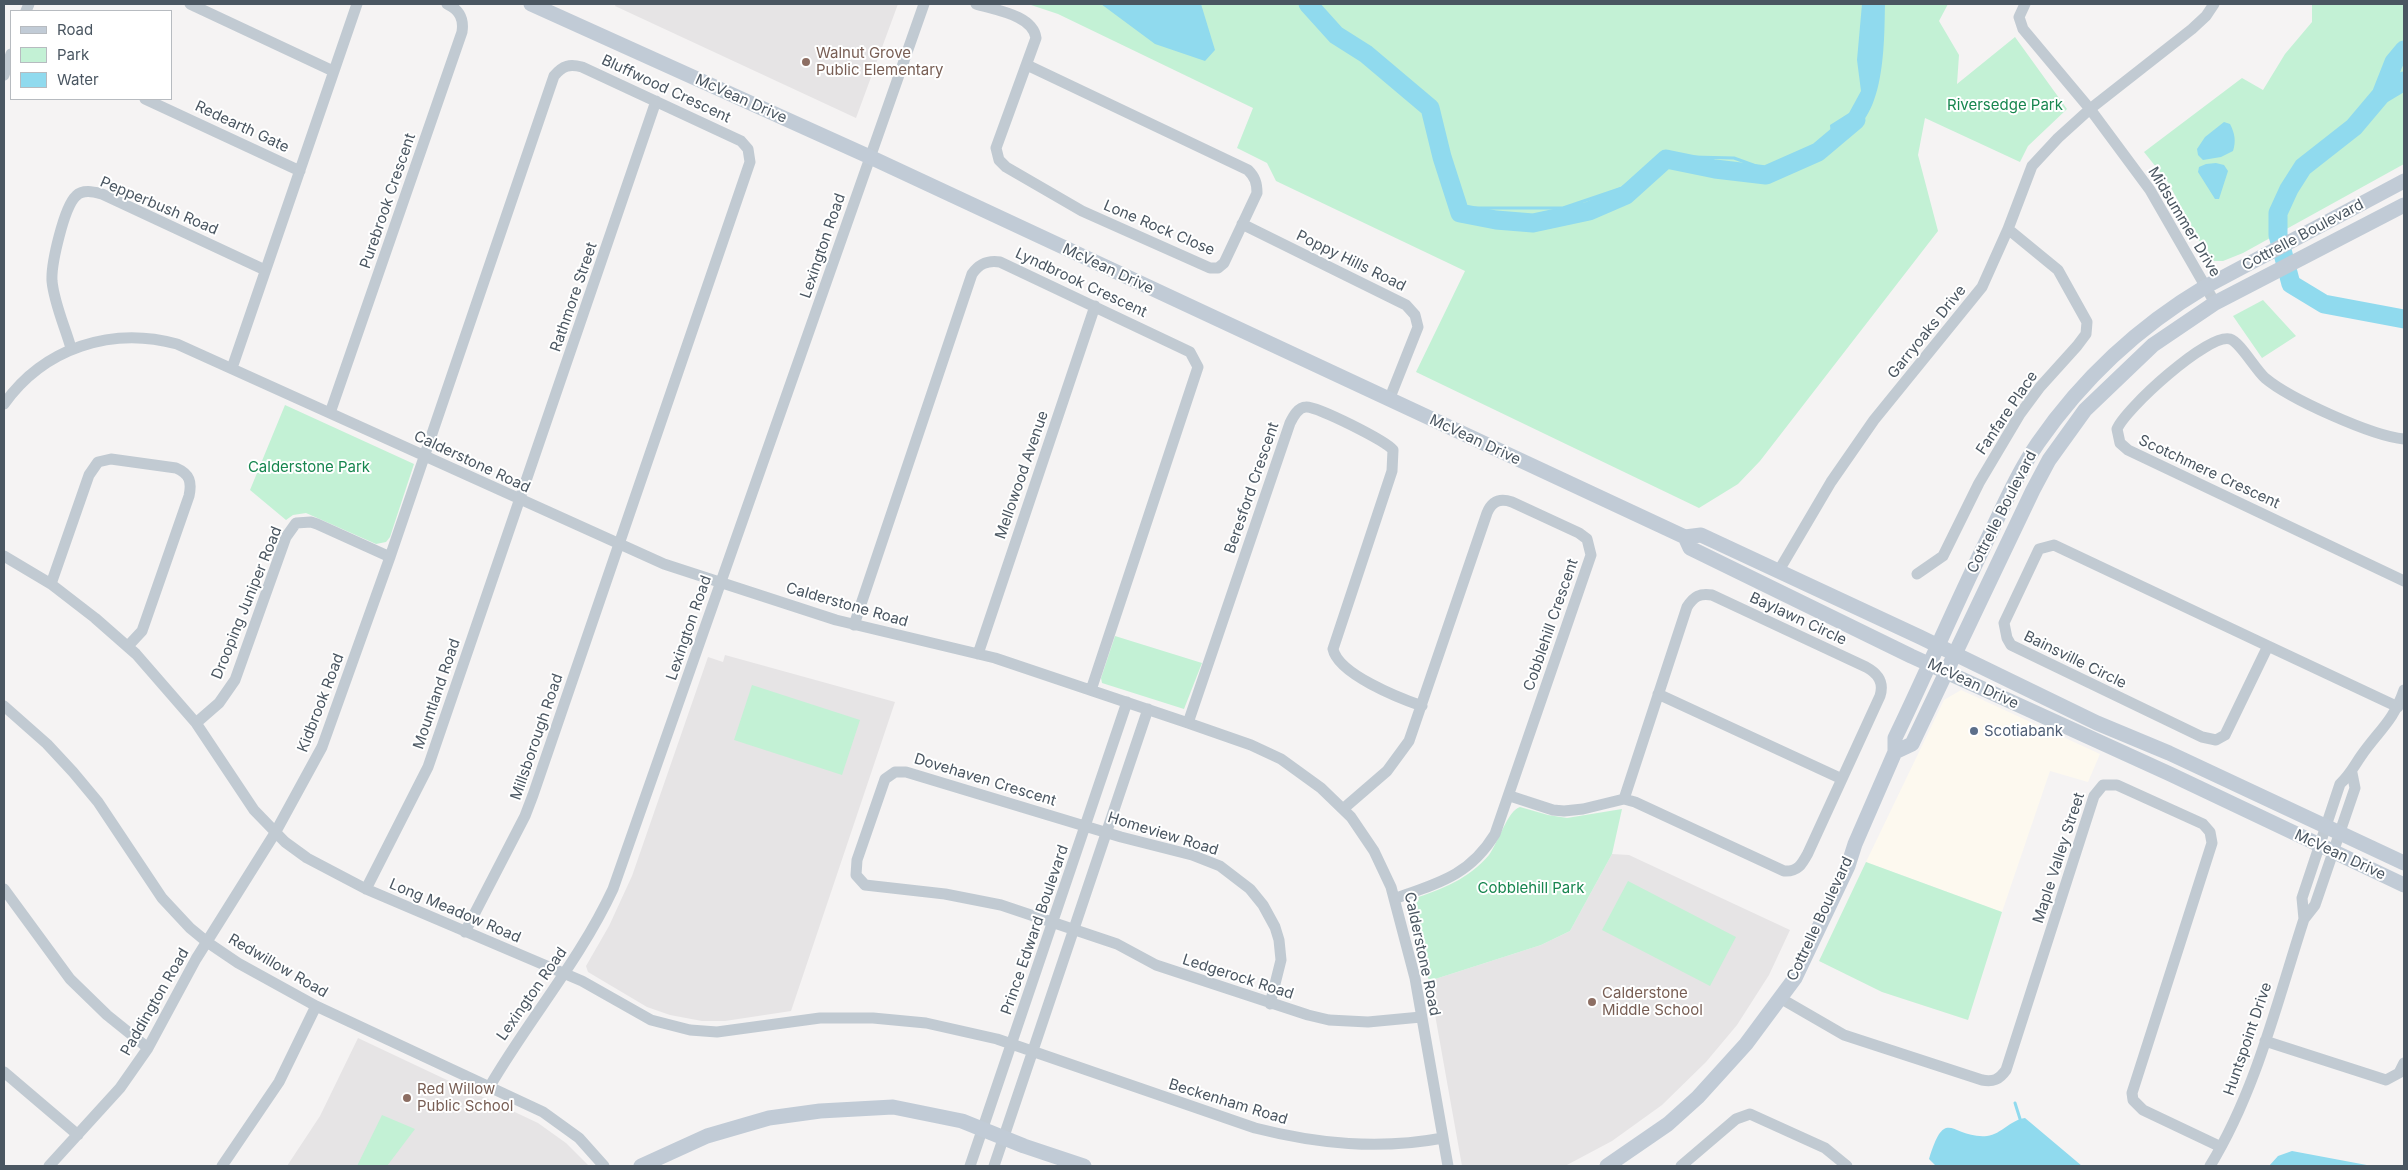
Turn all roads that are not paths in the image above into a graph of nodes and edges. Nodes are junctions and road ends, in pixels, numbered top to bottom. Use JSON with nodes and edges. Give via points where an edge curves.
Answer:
{"nodes":[{"id":1,"x":190,"y":4,"type":"edge"},
{"id":2,"x":357,"y":4,"type":"edge"},
{"id":3,"x":447,"y":4,"type":"edge"},
{"id":4,"x":531,"y":4,"type":"edge"},
{"id":5,"x":924,"y":4,"type":"edge"},
{"id":6,"x":976,"y":4,"type":"edge"},
{"id":7,"x":2025,"y":4,"type":"edge"},
{"id":8,"x":2214,"y":4,"type":"edge"},
{"id":9,"x":10,"y":57,"type":"edge"},
{"id":10,"x":1027,"y":65,"type":"junction"},
{"id":11,"x":334,"y":71,"type":"junction"},
{"id":12,"x":4,"y":75,"type":"edge"},
{"id":13,"x":148,"y":100,"type":"edge"},
{"id":14,"x":656,"y":102,"type":"junction"},
{"id":15,"x":2090,"y":109,"type":"junction"},
{"id":16,"x":870,"y":157,"type":"junction"},
{"id":17,"x":300,"y":170,"type":"junction"},
{"id":18,"x":2404,"y":181,"type":"edge"},
{"id":19,"x":2404,"y":205,"type":"edge"},
{"id":20,"x":1242,"y":224,"type":"junction"},
{"id":21,"x":2008,"y":229,"type":"junction"},
{"id":22,"x":265,"y":270,"type":"junction"},
{"id":23,"x":2205,"y":287,"type":"junction"},
{"id":24,"x":2215,"y":303,"type":"junction"},
{"id":25,"x":1095,"y":306,"type":"junction"},
{"id":26,"x":71,"y":348,"type":"junction"},
{"id":27,"x":232,"y":368,"type":"junction"},
{"id":28,"x":1389,"y":400,"type":"junction"},
{"id":29,"x":4,"y":404,"type":"edge"},
{"id":30,"x":330,"y":413,"type":"junction"},
{"id":31,"x":2404,"y":439,"type":"edge"},
{"id":32,"x":425,"y":457,"type":"junction"},
{"id":33,"x":520,"y":501,"type":"junction"},
{"id":34,"x":1685,"y":537,"type":"junction"},
{"id":35,"x":620,"y":546,"type":"junction"},
{"id":36,"x":4,"y":556,"type":"edge"},
{"id":37,"x":390,"y":558,"type":"junction"},
{"id":38,"x":1778,"y":572,"type":"junction"},
{"id":39,"x":1917,"y":574,"type":"dead end"},
{"id":40,"x":2404,"y":581,"type":"edge"},
{"id":41,"x":721,"y":583,"type":"junction"},
{"id":42,"x":51,"y":584,"type":"junction"},
{"id":43,"x":854,"y":625,"type":"junction"},
{"id":44,"x":128,"y":646,"type":"junction"},
{"id":45,"x":1939,"y":646,"type":"junction"},
{"id":46,"x":2268,"y":646,"type":"junction"},
{"id":47,"x":978,"y":654,"type":"junction"},
{"id":48,"x":1955,"y":654,"type":"junction"},
{"id":49,"x":1930,"y":664,"type":"junction"},
{"id":50,"x":1947,"y":672,"type":"junction"},
{"id":51,"x":1091,"y":690,"type":"junction"},
{"id":52,"x":2404,"y":690,"type":"edge"},
{"id":53,"x":1658,"y":694,"type":"junction"},
{"id":54,"x":1127,"y":702,"type":"junction"},
{"id":55,"x":4,"y":706,"type":"edge"},
{"id":56,"x":1422,"y":706,"type":"junction"},
{"id":57,"x":2398,"y":707,"type":"junction"},
{"id":58,"x":1148,"y":709,"type":"junction"},
{"id":59,"x":196,"y":723,"type":"junction"},
{"id":60,"x":1188,"y":723,"type":"junction"},
{"id":61,"x":1896,"y":752,"type":"junction"},
{"id":62,"x":2352,"y":773,"type":"junction"},
{"id":63,"x":1842,"y":779,"type":"junction"},
{"id":64,"x":1510,"y":796,"type":"junction"},
{"id":65,"x":1624,"y":800,"type":"junction"},
{"id":66,"x":1343,"y":808,"type":"junction"},
{"id":67,"x":1086,"y":826,"type":"junction"},
{"id":68,"x":2325,"y":826,"type":"junction"},
{"id":69,"x":1106,"y":832,"type":"junction"},
{"id":70,"x":275,"y":833,"type":"junction"},
{"id":71,"x":2341,"y":833,"type":"junction"},
{"id":72,"x":2319,"y":844,"type":"junction"},
{"id":73,"x":2334,"y":852,"type":"junction"},
{"id":74,"x":2404,"y":863,"type":"edge"},
{"id":75,"x":2404,"y":885,"type":"edge"},
{"id":76,"x":4,"y":888,"type":"edge"},
{"id":77,"x":366,"y":889,"type":"junction"},
{"id":78,"x":1396,"y":898,"type":"junction"},
{"id":79,"x":2304,"y":919,"type":"junction"},
{"id":80,"x":1054,"y":922,"type":"junction"},
{"id":81,"x":1074,"y":928,"type":"junction"},
{"id":82,"x":465,"y":932,"type":"junction"},
{"id":83,"x":207,"y":942,"type":"junction"},
{"id":84,"x":564,"y":974,"type":"junction"},
{"id":85,"x":1780,"y":998,"type":"junction"},
{"id":86,"x":1270,"y":1004,"type":"junction"},
{"id":87,"x":316,"y":1006,"type":"junction"},
{"id":88,"x":1421,"y":1017,"type":"junction"},
{"id":89,"x":2265,"y":1041,"type":"junction"},
{"id":90,"x":1012,"y":1044,"type":"junction"},
{"id":91,"x":148,"y":1048,"type":"junction"},
{"id":92,"x":1032,"y":1051,"type":"junction"},
{"id":93,"x":2404,"y":1062,"type":"edge"},
{"id":94,"x":4,"y":1072,"type":"edge"},
{"id":95,"x":490,"y":1086,"type":"junction"},
{"id":96,"x":983,"y":1130,"type":"junction"},
{"id":97,"x":78,"y":1135,"type":"junction"},
{"id":98,"x":1004,"y":1138,"type":"junction"},
{"id":99,"x":1443,"y":1138,"type":"junction"},
{"id":100,"x":2221,"y":1147,"type":"junction"},
{"id":101,"x":49,"y":1166,"type":"edge"},
{"id":102,"x":222,"y":1166,"type":"edge"},
{"id":103,"x":604,"y":1166,"type":"edge"},
{"id":104,"x":641,"y":1166,"type":"edge"},
{"id":105,"x":970,"y":1166,"type":"edge"},
{"id":106,"x":994,"y":1166,"type":"edge"},
{"id":107,"x":1084,"y":1166,"type":"edge"},
{"id":108,"x":1448,"y":1166,"type":"edge"},
{"id":109,"x":1606,"y":1166,"type":"edge"},
{"id":110,"x":1681,"y":1166,"type":"edge"},
{"id":111,"x":1848,"y":1166,"type":"edge"},
{"id":112,"x":2210,"y":1166,"type":"edge"}],
"edges":[{"from":1,"to":11,"type":"street"},
{"from":2,"to":11,"type":"street"},
{"from":3,"to":30,"type":"street","name":"Purebrook Crescent","via":[[461,16],[464,23],[462,32]]},
{"from":4,"to":16,"type":"main road","name":"McVean Drive"},
{"from":5,"to":16,"type":"street","name":"Lexington Road"},
{"from":6,"to":10,"type":"street","name":"Lone Rock Close","via":[[1023,20],[1033,27],[1036,38]]},
{"from":7,"to":15,"type":"street","name":"Midsummer Drive","via":[[2019,18],[2023,29]]},
{"from":8,"to":15,"type":"street","via":[[2192,29]]},
{"from":9,"to":12,"type":"street"},
{"from":10,"to":20,"type":"street","name":"Lone Rock Close","via":[[1248,170],[1256,180],[1257,193]]},
{"from":10,"to":20,"type":"street","name":"Lone Rock Close","via":[[996,148],[999,160],[1006,167],[1082,211],[1210,268],[1218,268],[1224,263]]},
{"from":11,"to":17,"type":"street"},
{"from":13,"to":17,"type":"street","name":"Redearth Gate"},
{"from":14,"to":32,"type":"street","name":"Bluffwood Crescent","via":[[582,66],[566,66],[554,76]]},
{"from":14,"to":33,"type":"street","name":"Rathmore Street"},
{"from":14,"to":35,"type":"street","name":"Bluffwood Crescent","via":[[741,141],[750,158]]},
{"from":15,"to":21,"type":"street","name":"Garryoaks Drive","via":[[2032,166]]},
{"from":15,"to":23,"type":"street","name":"Midsummer Drive","via":[[2150,190]]},
{"from":16,"to":28,"type":"main road","name":"McVean Drive"},
{"from":16,"to":41,"type":"street","name":"Lexington Road"},
{"from":17,"to":22,"type":"street"},
{"from":18,"to":23,"type":"main road","name":"Cottrelle Boulevard"},
{"from":19,"to":24,"type":"main road","name":"Cottrelle Boulevard"},
{"from":20,"to":28,"type":"street","name":"Poppy Hills Road","via":[[1406,306],[1415,315],[1418,327]]},
{"from":21,"to":38,"type":"street","name":"Garryoaks Drive","via":[[1982,287],[1874,420],[1831,482]]},
{"from":21,"to":39,"type":"street","name":"Fanfare Place","via":[[2058,270],[2086,322],[2086,334],[2020,414],[1979,483],[1943,556]]},
{"from":22,"to":26,"type":"street","name":"Pepperbush Road","via":[[102,194],[84,192],[71,202],[52,269],[54,292]]},
{"from":22,"to":27,"type":"street"},
{"from":23,"to":24,"type":"street","name":"Midsummer Drive"},
{"from":23,"to":45,"type":"main road","name":"Cottrelle Boulevard","via":[[2134,335],[2082,387],[2053,422],[2020,471]]},
{"from":24,"to":48,"type":"main road","name":"Cottrelle Boulevard","via":[[2133,362],[2085,410],[2049,460]]},
{"from":25,"to":43,"type":"street","name":"Lyndbrook Crescent","via":[[1000,262],[991,261],[976,268]]},
{"from":25,"to":47,"type":"street","name":"Mellowood Avenue"},
{"from":25,"to":51,"type":"street","name":"Lyndbrook Crescent","via":[[1190,352],[1198,372]]},
{"from":26,"to":27,"type":"street","name":"Calderstone Road","via":[[122,338],[163,340]]},
{"from":26,"to":29,"type":"street","name":"Calderstone Road","via":[[36,369]]},
{"from":27,"to":30,"type":"street","name":"Calderstone Road"},
{"from":28,"to":34,"type":"main road","name":"McVean Drive"},
{"from":30,"to":32,"type":"street","name":"Calderstone Road"},
{"from":31,"to":40,"type":"street","name":"Scotchmere Crescent","via":[[2358,425],[2285,391],[2262,374],[2236,343],[2224,338],[2204,348],[2154,386],[2125,414],[2117,429],[2120,443],[2128,450]]},
{"from":32,"to":33,"type":"street","name":"Calderstone Road"},
{"from":32,"to":37,"type":"street","name":"Kidbrook Road"},
{"from":33,"to":35,"type":"street","name":"Calderstone Road"},
{"from":33,"to":77,"type":"street","name":"Mountland Road","via":[[428,767]]},
{"from":34,"to":38,"type":"main road","name":"McVean Drive","via":[[1701,535]]},
{"from":34,"to":49,"type":"main road","name":"McVean Drive","via":[[1690,548]]},
{"from":35,"to":41,"type":"street","name":"Calderstone Road"},
{"from":35,"to":82,"type":"street","name":"Millsborough Road","via":[[525,816]]},
{"from":36,"to":42,"type":"street","name":"Long Meadow Road"},
{"from":37,"to":59,"type":"street","name":"Drooping Juniper Road","via":[[317,524],[296,523],[286,537],[235,680],[218,703]]},
{"from":37,"to":70,"type":"street","name":"Kidbrook Road","via":[[322,746]]},
{"from":38,"to":45,"type":"main road","name":"McVean Drive"},
{"from":41,"to":43,"type":"street","name":"Calderstone Road"},
{"from":41,"to":84,"type":"street","name":"Lexington Road","via":[[613,889],[590,935]]},
{"from":42,"to":44,"type":"street","name":"Long Meadow Road"},
{"from":42,"to":44,"type":"street","via":[[89,475],[98,462],[111,459],[185,472],[191,486],[189,496],[142,631]]},
{"from":43,"to":47,"type":"street","name":"Calderstone Road"},
{"from":44,"to":59,"type":"street","name":"Long Meadow Road"},
{"from":45,"to":48,"type":"main road","name":"McVean Drive"},
{"from":45,"to":49,"type":"main road","name":"Cottrelle Boulevard"},
{"from":46,"to":46,"type":"street","name":"Bainsville Circle","via":[[2054,545],[2039,550],[2034,557],[2004,623],[2007,638],[2017,649],[2210,740],[2221,738],[2229,730]]},
{"from":46,"to":57,"type":"street","name":"Bainsville Circle"},
{"from":47,"to":51,"type":"street","name":"Calderstone Road"},
{"from":48,"to":50,"type":"main road","name":"Cottrelle Boulevard"},
{"from":48,"to":68,"type":"main road","name":"McVean Drive"},
{"from":49,"to":50,"type":"main road","name":"McVean Drive"},
{"from":49,"to":61,"type":"main road","name":"Cottrelle Boulevard","via":[[1895,738]]},
{"from":50,"to":61,"type":"main road","name":"Cottrelle Boulevard","via":[[1912,744]]},
{"from":50,"to":72,"type":"main road","name":"McVean Drive"},
{"from":51,"to":54,"type":"street","name":"Calderstone Road"},
{"from":52,"to":57,"type":"street","name":"Huntspoint Drive"},
{"from":53,"to":63,"type":"street"},
{"from":53,"to":63,"type":"street","name":"Baylawn Circle","via":[[1687,607],[1692,599],[1704,594],[1712,596],[1876,672],[1882,690]]},
{"from":53,"to":65,"type":"street","name":"Baylawn Circle"},
{"from":54,"to":58,"type":"street","name":"Calderstone Road"},
{"from":54,"to":67,"type":"street","name":"Prince Edward Boulevard"},
{"from":55,"to":83,"type":"street","name":"Redwillow Road","via":[[73,772],[98,802],[154,888]]},
{"from":56,"to":60,"type":"street","name":"Beresford Crescent","via":[[1387,692],[1342,665],[1333,648],[1392,471],[1393,450],[1382,441],[1306,407],[1298,410],[1290,423]]},
{"from":56,"to":64,"type":"street","name":"Cobblehill Crescent","via":[[1492,505],[1501,500],[1512,502],[1579,532],[1587,539],[1591,555]]},
{"from":56,"to":66,"type":"street","name":"Cobblehill Crescent","via":[[1409,742],[1387,772]]},
{"from":57,"to":62,"type":"street","name":"Huntspoint Drive"},
{"from":58,"to":60,"type":"street","name":"Calderstone Road"},
{"from":58,"to":69,"type":"street"},
{"from":59,"to":70,"type":"street","name":"Long Meadow Road","via":[[254,810]]},
{"from":60,"to":66,"type":"street","name":"Calderstone Road","via":[[1281,759],[1308,777]]},
{"from":61,"to":85,"type":"main road","name":"Cottrelle Boulevard","via":[[1807,955]]},
{"from":62,"to":68,"type":"street","name":"Huntspoint Drive","via":[[2340,784]]},
{"from":62,"to":71,"type":"street","name":"Huntspoint Drive","via":[[2355,788]]},
{"from":63,"to":65,"type":"street","name":"Baylawn Circle","via":[[1800,867],[1789,871],[1650,808]]},
{"from":64,"to":65,"type":"street","name":"Baylawn Circle","via":[[1564,811]]},
{"from":64,"to":78,"type":"street","name":"Cobblehill Crescent","via":[[1496,834],[1471,865],[1444,881]]},
{"from":66,"to":78,"type":"street","name":"Calderstone Road","via":[[1374,851]]},
{"from":67,"to":69,"type":"street","name":"Homeview Road"},
{"from":67,"to":80,"type":"street","name":"Prince Edward Boulevard"},
{"from":67,"to":80,"type":"street","name":"Dovehaven Crescent","via":[[906,772],[895,772],[883,783],[857,860],[859,881],[872,887],[982,901]]},
{"from":68,"to":71,"type":"main road","name":"McVean Drive"},
{"from":68,"to":72,"type":"street","name":"Huntspoint Drive"},
{"from":69,"to":81,"type":"street"},
{"from":69,"to":86,"type":"street","name":"Homeview Road","via":[[1208,860],[1250,889],[1268,913],[1279,940],[1280,968]]},
{"from":70,"to":77,"type":"street","name":"Long Meadow Road","via":[[307,858]]},
{"from":70,"to":83,"type":"street","name":"Kidbrook Road"},
{"from":71,"to":73,"type":"street","name":"Huntspoint Drive"},
{"from":71,"to":74,"type":"main road","name":"McVean Drive"},
{"from":72,"to":73,"type":"main road","name":"McVean Drive"},
{"from":72,"to":79,"type":"street","name":"Huntspoint Drive","via":[[2302,898]]},
{"from":73,"to":75,"type":"main road","name":"McVean Drive"},
{"from":73,"to":79,"type":"street","name":"Huntspoint Drive","via":[[2315,905]]},
{"from":76,"to":91,"type":"street","via":[[70,979]]},
{"from":77,"to":82,"type":"street","name":"Long Meadow Road"},
{"from":78,"to":88,"type":"street","name":"Calderstone Road"},
{"from":79,"to":89,"type":"street","name":"Huntspoint Drive"},
{"from":80,"to":81,"type":"street","name":"Ledgerock Road"},
{"from":80,"to":90,"type":"street","name":"Prince Edward Boulevard"},
{"from":81,"to":86,"type":"street","name":"Ledgerock Road","via":[[1117,944],[1156,965]]},
{"from":81,"to":92,"type":"street"},
{"from":82,"to":84,"type":"street","name":"Long Meadow Road"},
{"from":83,"to":87,"type":"street","name":"Redwillow Road"},
{"from":83,"to":91,"type":"street","name":"Paddington Road"},
{"from":84,"to":90,"type":"street","name":"Long Meadow Road","via":[[651,1020],[690,1030],[732,1031],[799,1020],[873,1018],[952,1028]]},
{"from":84,"to":95,"type":"street","name":"Lexington Road","via":[[519,1036]]},
{"from":85,"to":100,"type":"street","name":"Maple Valley Street","via":[[1844,1035],[1982,1080],[1990,1082],[1997,1079],[2006,1070],[2094,796],[2103,785],[2117,785],[2203,824],[2212,837],[2132,1093],[2133,1100],[2143,1110]]},
{"from":85,"to":109,"type":"main road","name":"Cottrelle Boulevard","via":[[1737,1055],[1698,1097],[1668,1124]]},
{"from":86,"to":88,"type":"street","name":"Ledgerock Road","via":[[1347,1022]]},
{"from":87,"to":95,"type":"street","name":"Redwillow Road"},
{"from":87,"to":102,"type":"street","via":[[279,1082]]},
{"from":88,"to":99,"type":"street","name":"Calderstone Road"},
{"from":89,"to":93,"type":"street","via":[[2386,1080],[2399,1073]]},
{"from":89,"to":100,"type":"street","name":"Huntspoint Drive"},
{"from":90,"to":92,"type":"street","name":"Beckenham Road"},
{"from":90,"to":96,"type":"street","name":"Prince Edward Boulevard"},
{"from":91,"to":97,"type":"street","name":"Paddington Road","via":[[120,1088]]},
{"from":92,"to":98,"type":"street"},
{"from":92,"to":99,"type":"street","name":"Beckenham Road","via":[[1282,1135],[1355,1145]]},
{"from":94,"to":97,"type":"street"},
{"from":95,"to":103,"type":"street","name":"Redwillow Road","via":[[556,1120],[579,1138]]},
{"from":96,"to":98,"type":"main road"},
{"from":96,"to":104,"type":"main road","via":[[962,1121],[893,1107],[798,1114],[748,1123],[707,1136]]},
{"from":96,"to":105,"type":"street","name":"Prince Edward Boulevard"},
{"from":97,"to":101,"type":"street","name":"Paddington Road"},
{"from":98,"to":106,"type":"street"},
{"from":98,"to":107,"type":"main road"},
{"from":99,"to":108,"type":"street","name":"Calderstone Road"},
{"from":100,"to":112,"type":"street","name":"Huntspoint Drive"},
{"from":110,"to":111,"type":"street","via":[[1736,1119],[1750,1114],[1825,1148]]}]}
